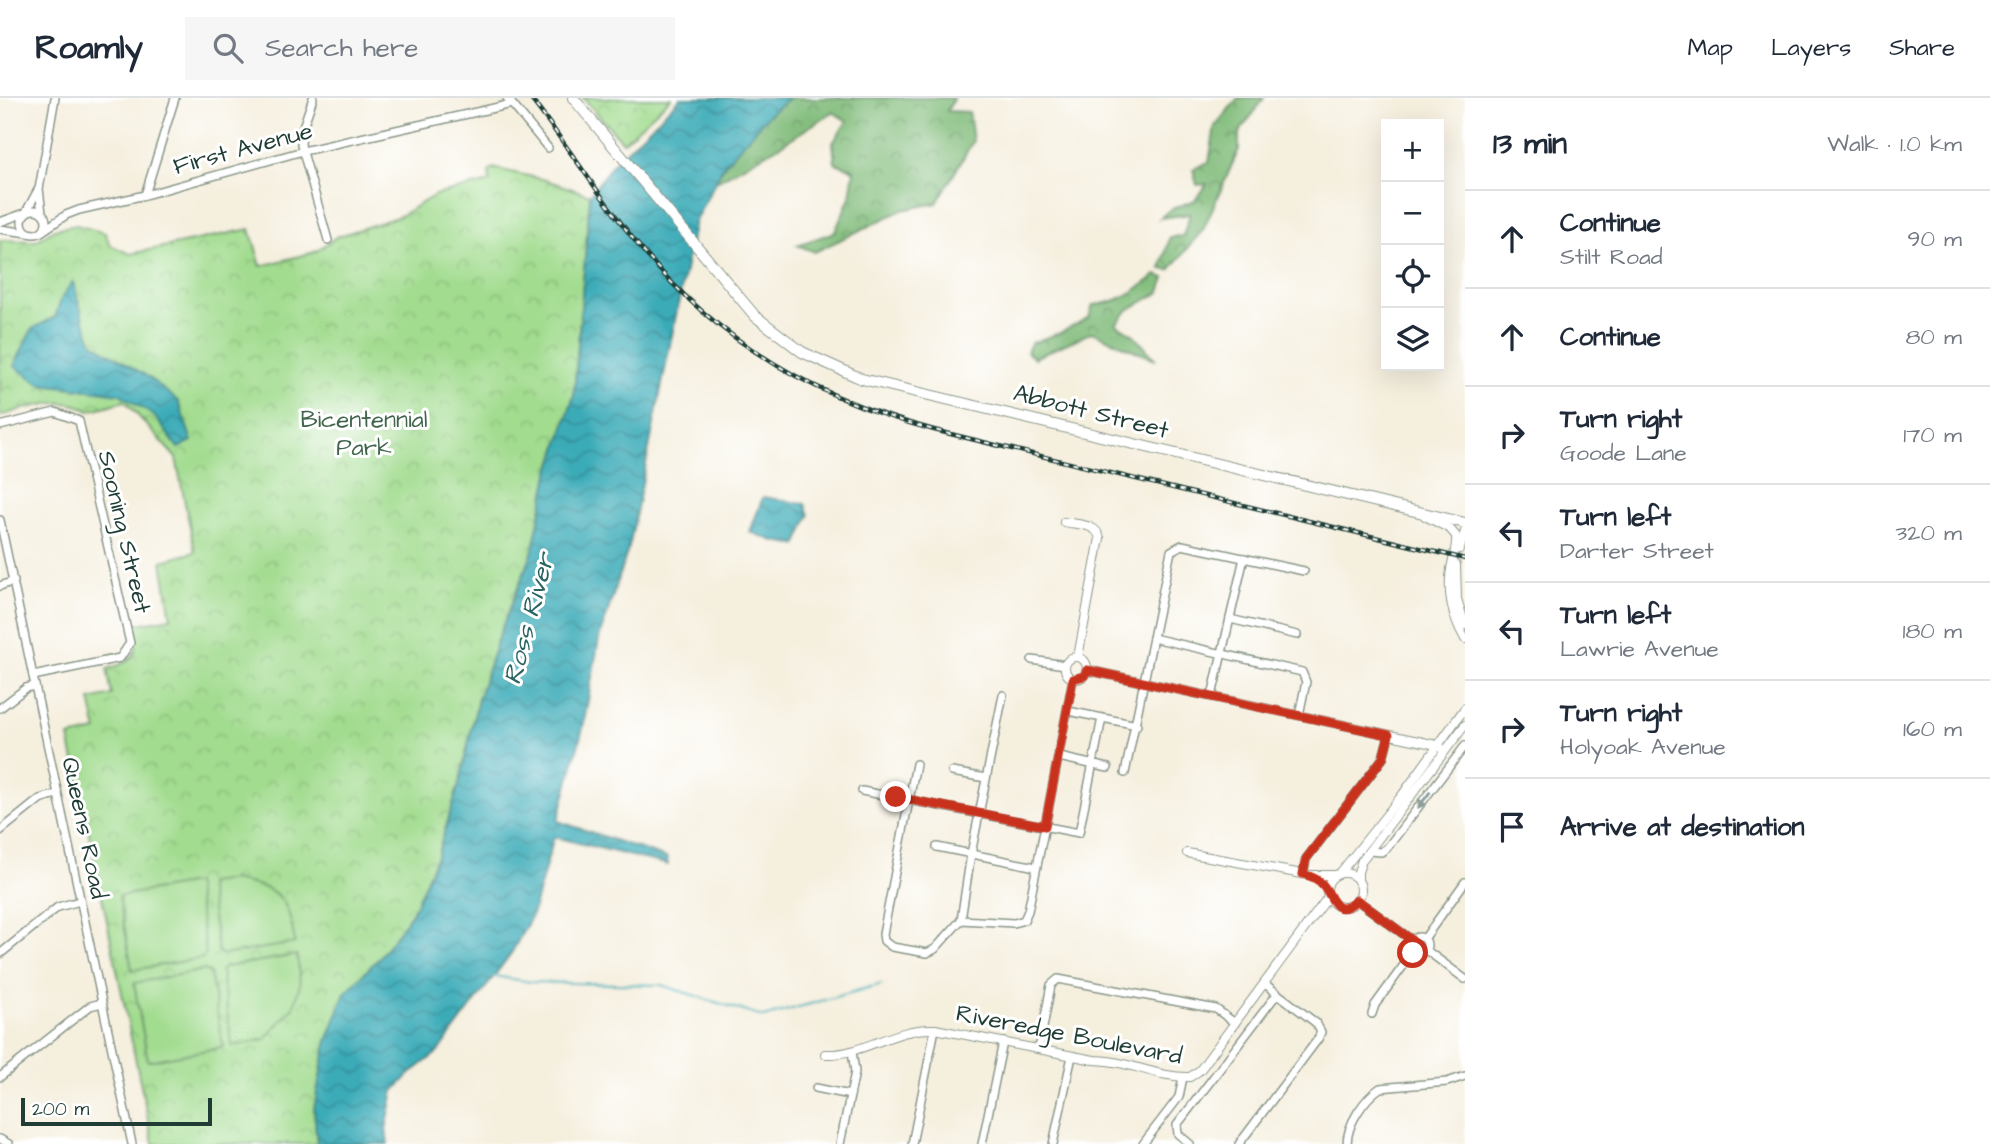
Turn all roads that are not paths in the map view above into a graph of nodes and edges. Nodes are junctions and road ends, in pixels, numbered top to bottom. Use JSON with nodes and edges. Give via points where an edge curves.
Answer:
{"nodes":[{"id":1,"x":55,"y":98,"type":"edge"},
{"id":2,"x":176,"y":98,"type":"edge"},
{"id":3,"x":313,"y":98,"type":"edge"},
{"id":4,"x":573,"y":98,"type":"edge"},
{"id":5,"x":510,"y":101,"type":"edge"},
{"id":6,"x":548,"y":148,"type":"dead end"},
{"id":7,"x":303,"y":151,"type":"junction"},
{"id":8,"x":39,"y":189,"type":"junction"},
{"id":9,"x":145,"y":195,"type":"junction"},
{"id":10,"x":25,"y":213,"type":"junction"},
{"id":11,"x":43,"y":213,"type":"junction"},
{"id":12,"x":66,"y":215,"type":"junction"},
{"id":13,"x":0,"y":222,"type":"edge"},
{"id":14,"x":0,"y":229,"type":"edge"},
{"id":15,"x":41,"y":232,"type":"junction"},
{"id":16,"x":29,"y":233,"type":"junction"},
{"id":17,"x":328,"y":240,"type":"dead end"},
{"id":18,"x":0,"y":426,"type":"edge"},
{"id":19,"x":1422,"y":514,"type":"junction"},
{"id":20,"x":0,"y":520,"type":"edge"},
{"id":21,"x":1063,"y":522,"type":"dead end"},
{"id":22,"x":1465,"y":523,"type":"edge"},
{"id":23,"x":1465,"y":531,"type":"edge"},
{"id":24,"x":1244,"y":558,"type":"junction"},
{"id":25,"x":1304,"y":571,"type":"dead end"},
{"id":26,"x":15,"y":581,"type":"junction"},
{"id":27,"x":0,"y":586,"type":"edge"},
{"id":28,"x":1230,"y":619,"type":"junction"},
{"id":29,"x":1465,"y":625,"type":"edge"},
{"id":30,"x":1297,"y":635,"type":"dead end"},
{"id":31,"x":1153,"y":638,"type":"junction"},
{"id":32,"x":1465,"y":639,"type":"edge"},
{"id":33,"x":1222,"y":653,"type":"junction"},
{"id":34,"x":1078,"y":657,"type":"junction"},
{"id":35,"x":1032,"y":660,"type":"dead end"},
{"id":36,"x":1065,"y":665,"type":"junction"},
{"id":37,"x":1087,"y":670,"type":"junction"},
{"id":38,"x":33,"y":676,"type":"junction"},
{"id":39,"x":1073,"y":679,"type":"junction"},
{"id":40,"x":1145,"y":681,"type":"junction"},
{"id":41,"x":34,"y":686,"type":"junction"},
{"id":42,"x":1003,"y":695,"type":"dead end"},
{"id":43,"x":1212,"y":696,"type":"junction"},
{"id":44,"x":0,"y":708,"type":"edge"},
{"id":45,"x":1465,"y":708,"type":"edge"},
{"id":46,"x":1068,"y":711,"type":"junction"},
{"id":47,"x":1299,"y":715,"type":"junction"},
{"id":48,"x":1102,"y":718,"type":"junction"},
{"id":49,"x":1137,"y":725,"type":"junction"},
{"id":50,"x":1465,"y":725,"type":"edge"},
{"id":51,"x":1389,"y":735,"type":"junction"},
{"id":52,"x":1437,"y":745,"type":"junction"},
{"id":53,"x":1465,"y":746,"type":"edge"},
{"id":54,"x":1445,"y":751,"type":"junction"},
{"id":55,"x":1059,"y":757,"type":"junction"},
{"id":56,"x":916,"y":764,"type":"dead end"},
{"id":57,"x":1093,"y":764,"type":"junction"},
{"id":58,"x":1108,"y":768,"type":"dead end"},
{"id":59,"x":951,"y":772,"type":"dead end"},
{"id":60,"x":1125,"y":773,"type":"dead end"},
{"id":61,"x":986,"y":778,"type":"junction"},
{"id":62,"x":862,"y":790,"type":"dead end"},
{"id":63,"x":57,"y":794,"type":"junction"},
{"id":64,"x":909,"y":800,"type":"junction"},
{"id":65,"x":979,"y":814,"type":"junction"},
{"id":66,"x":1045,"y":826,"type":"junction"},
{"id":67,"x":0,"y":831,"type":"edge"},
{"id":68,"x":937,"y":848,"type":"dead end"},
{"id":69,"x":1369,"y":851,"type":"junction"},
{"id":70,"x":1187,"y":853,"type":"dead end"},
{"id":71,"x":971,"y":854,"type":"junction"},
{"id":72,"x":1037,"y":867,"type":"junction"},
{"id":73,"x":1306,"y":874,"type":"junction"},
{"id":74,"x":1338,"y":874,"type":"junction"},
{"id":75,"x":1358,"y":881,"type":"junction"},
{"id":76,"x":1465,"y":882,"type":"edge"},
{"id":77,"x":1328,"y":893,"type":"junction"},
{"id":78,"x":1357,"y":900,"type":"junction"},
{"id":79,"x":80,"y":901,"type":"junction"},
{"id":80,"x":1337,"y":905,"type":"junction"},
{"id":81,"x":1316,"y":916,"type":"junction"},
{"id":82,"x":961,"y":920,"type":"junction"},
{"id":83,"x":1424,"y":939,"type":"junction"},
{"id":84,"x":1413,"y":941,"type":"junction"},
{"id":85,"x":1426,"y":950,"type":"junction"},
{"id":86,"x":1414,"y":951,"type":"junction"},
{"id":87,"x":0,"y":954,"type":"edge"},
{"id":88,"x":1465,"y":979,"type":"edge"},
{"id":89,"x":1265,"y":985,"type":"junction"},
{"id":90,"x":1277,"y":994,"type":"junction"},
{"id":91,"x":102,"y":1003,"type":"junction"},
{"id":92,"x":1372,"y":1014,"type":"dead end"},
{"id":93,"x":1235,"y":1023,"type":"junction"},
{"id":94,"x":935,"y":1029,"type":"junction"},
{"id":95,"x":1003,"y":1042,"type":"junction"},
{"id":96,"x":1040,"y":1049,"type":"junction"},
{"id":97,"x":852,"y":1051,"type":"junction"},
{"id":98,"x":825,"y":1054,"type":"dead end"},
{"id":99,"x":1072,"y":1056,"type":"junction"},
{"id":100,"x":1465,"y":1076,"type":"edge"},
{"id":101,"x":0,"y":1077,"type":"edge"},
{"id":102,"x":1183,"y":1077,"type":"junction"},
{"id":103,"x":816,"y":1088,"type":"dead end"},
{"id":104,"x":850,"y":1095,"type":"junction"},
{"id":105,"x":0,"y":1139,"type":"edge"},
{"id":106,"x":9,"y":1144,"type":"edge"},
{"id":107,"x":131,"y":1144,"type":"edge"},
{"id":108,"x":840,"y":1144,"type":"edge"},
{"id":109,"x":912,"y":1144,"type":"edge"},
{"id":110,"x":982,"y":1144,"type":"edge"},
{"id":111,"x":1053,"y":1144,"type":"edge"},
{"id":112,"x":1143,"y":1144,"type":"edge"},
{"id":113,"x":1190,"y":1144,"type":"edge"},
{"id":114,"x":1238,"y":1144,"type":"edge"},
{"id":115,"x":1347,"y":1144,"type":"edge"}],
"edges":[{"from":1,"to":8,"type":"street"},
{"from":2,"to":9,"type":"street"},
{"from":3,"to":7,"type":"street","via":[[301,137]]},
{"from":4,"to":19,"type":"main road","name":"Abbott Street","via":[[755,316],[802,352],[862,379]]},
{"from":5,"to":6,"type":"street"},
{"from":5,"to":7,"type":"street","name":"First Avenue"},
{"from":7,"to":9,"type":"street","name":"First Avenue"},
{"from":7,"to":17,"type":"street"},
{"from":8,"to":10,"type":"street"},
{"from":8,"to":11,"type":"street"},
{"from":9,"to":12,"type":"street","name":"First Avenue"},
{"from":10,"to":11,"type":"street","via":[[32,209]]},
{"from":10,"to":13,"type":"street"},
{"from":10,"to":16,"type":"street","via":[[22,224]]},
{"from":11,"to":12,"type":"street","name":"First Avenue"},
{"from":11,"to":15,"type":"street","via":[[46,223]]},
{"from":12,"to":15,"type":"street","name":"First Avenue"},
{"from":14,"to":16,"type":"street"},
{"from":15,"to":16,"type":"street"},
{"from":18,"to":38,"type":"street","name":"Sooning Street","via":[[55,412],[79,421],[130,643],[120,658]]},
{"from":19,"to":22,"type":"main road","name":"Abbott Street"},
{"from":19,"to":32,"type":"street","via":[[1456,536],[1451,595]]},
{"from":20,"to":26,"type":"street","name":"Queens Road"},
{"from":21,"to":34,"type":"street","via":[[1093,528],[1100,538]]},
{"from":23,"to":29,"type":"street","via":[[1455,586]]},
{"from":24,"to":25,"type":"street"},
{"from":24,"to":28,"type":"street"},
{"from":24,"to":31,"type":"street","via":[[1174,547]]},
{"from":26,"to":27,"type":"street"},
{"from":26,"to":38,"type":"street","name":"Queens Road"},
{"from":28,"to":30,"type":"street"},
{"from":28,"to":33,"type":"street"},
{"from":31,"to":33,"type":"street"},
{"from":31,"to":40,"type":"street"},
{"from":33,"to":43,"type":"street"},
{"from":33,"to":47,"type":"street","via":[[1302,673],[1306,682]]},
{"from":34,"to":36,"type":"street"},
{"from":34,"to":37,"type":"street","via":[[1086,662]]},
{"from":35,"to":36,"type":"street"},
{"from":36,"to":39,"type":"street","via":[[1067,676]]},
{"from":37,"to":39,"type":"street"},
{"from":37,"to":40,"type":"street"},
{"from":38,"to":41,"type":"street","name":"Queens Road"},
{"from":39,"to":46,"type":"street"},
{"from":40,"to":43,"type":"street"},
{"from":40,"to":49,"type":"street"},
{"from":41,"to":44,"type":"street"},
{"from":41,"to":63,"type":"street","name":"Queens Road"},
{"from":42,"to":61,"type":"street"},
{"from":43,"to":47,"type":"street"},
{"from":45,"to":52,"type":"street"},
{"from":46,"to":48,"type":"street"},
{"from":46,"to":55,"type":"street"},
{"from":47,"to":51,"type":"street"},
{"from":48,"to":49,"type":"street"},
{"from":48,"to":57,"type":"street"},
{"from":49,"to":60,"type":"street"},
{"from":50,"to":54,"type":"street"},
{"from":51,"to":52,"type":"street"},
{"from":51,"to":73,"type":"street","via":[[1383,758],[1306,859]]},
{"from":52,"to":54,"type":"street"},
{"from":52,"to":74,"type":"street"},
{"from":53,"to":69,"type":"street","one_way":true,"via":[[1387,848]]},
{"from":54,"to":69,"type":"street"},
{"from":55,"to":57,"type":"street"},
{"from":55,"to":66,"type":"street"},
{"from":56,"to":64,"type":"street"},
{"from":57,"to":58,"type":"street"},
{"from":57,"to":66,"type":"street","via":[[1079,833]]},
{"from":59,"to":61,"type":"street"},
{"from":61,"to":65,"type":"street"},
{"from":62,"to":64,"type":"street"},
{"from":63,"to":67,"type":"street","via":[[40,799]]},
{"from":63,"to":79,"type":"street","name":"Queens Road"},
{"from":64,"to":65,"type":"street"},
{"from":64,"to":82,"type":"street","via":[[884,942],[927,953]]},
{"from":65,"to":66,"type":"street"},
{"from":65,"to":71,"type":"street"},
{"from":66,"to":72,"type":"street"},
{"from":68,"to":71,"type":"street"},
{"from":69,"to":75,"type":"street","via":[[1359,866]]},
{"from":70,"to":73,"type":"street"},
{"from":71,"to":72,"type":"street"},
{"from":71,"to":82,"type":"street"},
{"from":72,"to":82,"type":"street","via":[[1024,920]]},
{"from":73,"to":74,"type":"street"},
{"from":73,"to":77,"type":"street"},
{"from":74,"to":75,"type":"street","via":[[1350,874]]},
{"from":74,"to":77,"type":"street","via":[[1331,878]]},
{"from":75,"to":78,"type":"street","via":[[1361,891]]},
{"from":76,"to":83,"type":"street"},
{"from":77,"to":80,"type":"street"},
{"from":77,"to":81,"type":"street","name":"Riveredge Boulevard"},
{"from":78,"to":80,"type":"street","via":[[1346,907]]},
{"from":78,"to":84,"type":"street"},
{"from":79,"to":87,"type":"street","via":[[58,907]]},
{"from":79,"to":91,"type":"street","name":"Queens Road"},
{"from":80,"to":81,"type":"street","name":"Riveredge Boulevard"},
{"from":81,"to":89,"type":"street","name":"Riveredge Boulevard"},
{"from":83,"to":84,"type":"street"},
{"from":83,"to":85,"type":"street"},
{"from":84,"to":86,"type":"street"},
{"from":85,"to":86,"type":"street"},
{"from":85,"to":88,"type":"street"},
{"from":86,"to":92,"type":"street"},
{"from":89,"to":90,"type":"street"},
{"from":89,"to":93,"type":"street","name":"Riveredge Boulevard"},
{"from":90,"to":113,"type":"street","via":[[1178,1123],[1176,1130]]},
{"from":90,"to":114,"type":"street","via":[[1316,1023],[1320,1035]]},
{"from":91,"to":101,"type":"street","via":[[90,1006]]},
{"from":91,"to":107,"type":"street","name":"Queens Road"},
{"from":93,"to":96,"type":"street","via":[[1216,1009],[1058,979],[1051,985]]},
{"from":93,"to":102,"type":"street","name":"Riveredge Boulevard","via":[[1200,1070]]},
{"from":94,"to":95,"type":"street","name":"Riveredge Boulevard"},
{"from":94,"to":97,"type":"street","name":"Riveredge Boulevard","via":[[918,1028]]},
{"from":94,"to":109,"type":"street"},
{"from":95,"to":96,"type":"street","name":"Riveredge Boulevard"},
{"from":95,"to":110,"type":"street"},
{"from":96,"to":99,"type":"street","name":"Riveredge Boulevard"},
{"from":97,"to":98,"type":"street","name":"Riveredge Boulevard"},
{"from":97,"to":104,"type":"street","via":[[855,1072]]},
{"from":99,"to":102,"type":"street","name":"Riveredge Boulevard"},
{"from":99,"to":111,"type":"street"},
{"from":100,"to":115,"type":"street","via":[[1380,1088],[1349,1127]]},
{"from":102,"to":112,"type":"street","via":[[1179,1097]]},
{"from":103,"to":104,"type":"street"},
{"from":104,"to":108,"type":"street"},
{"from":105,"to":106,"type":"street"}]}
